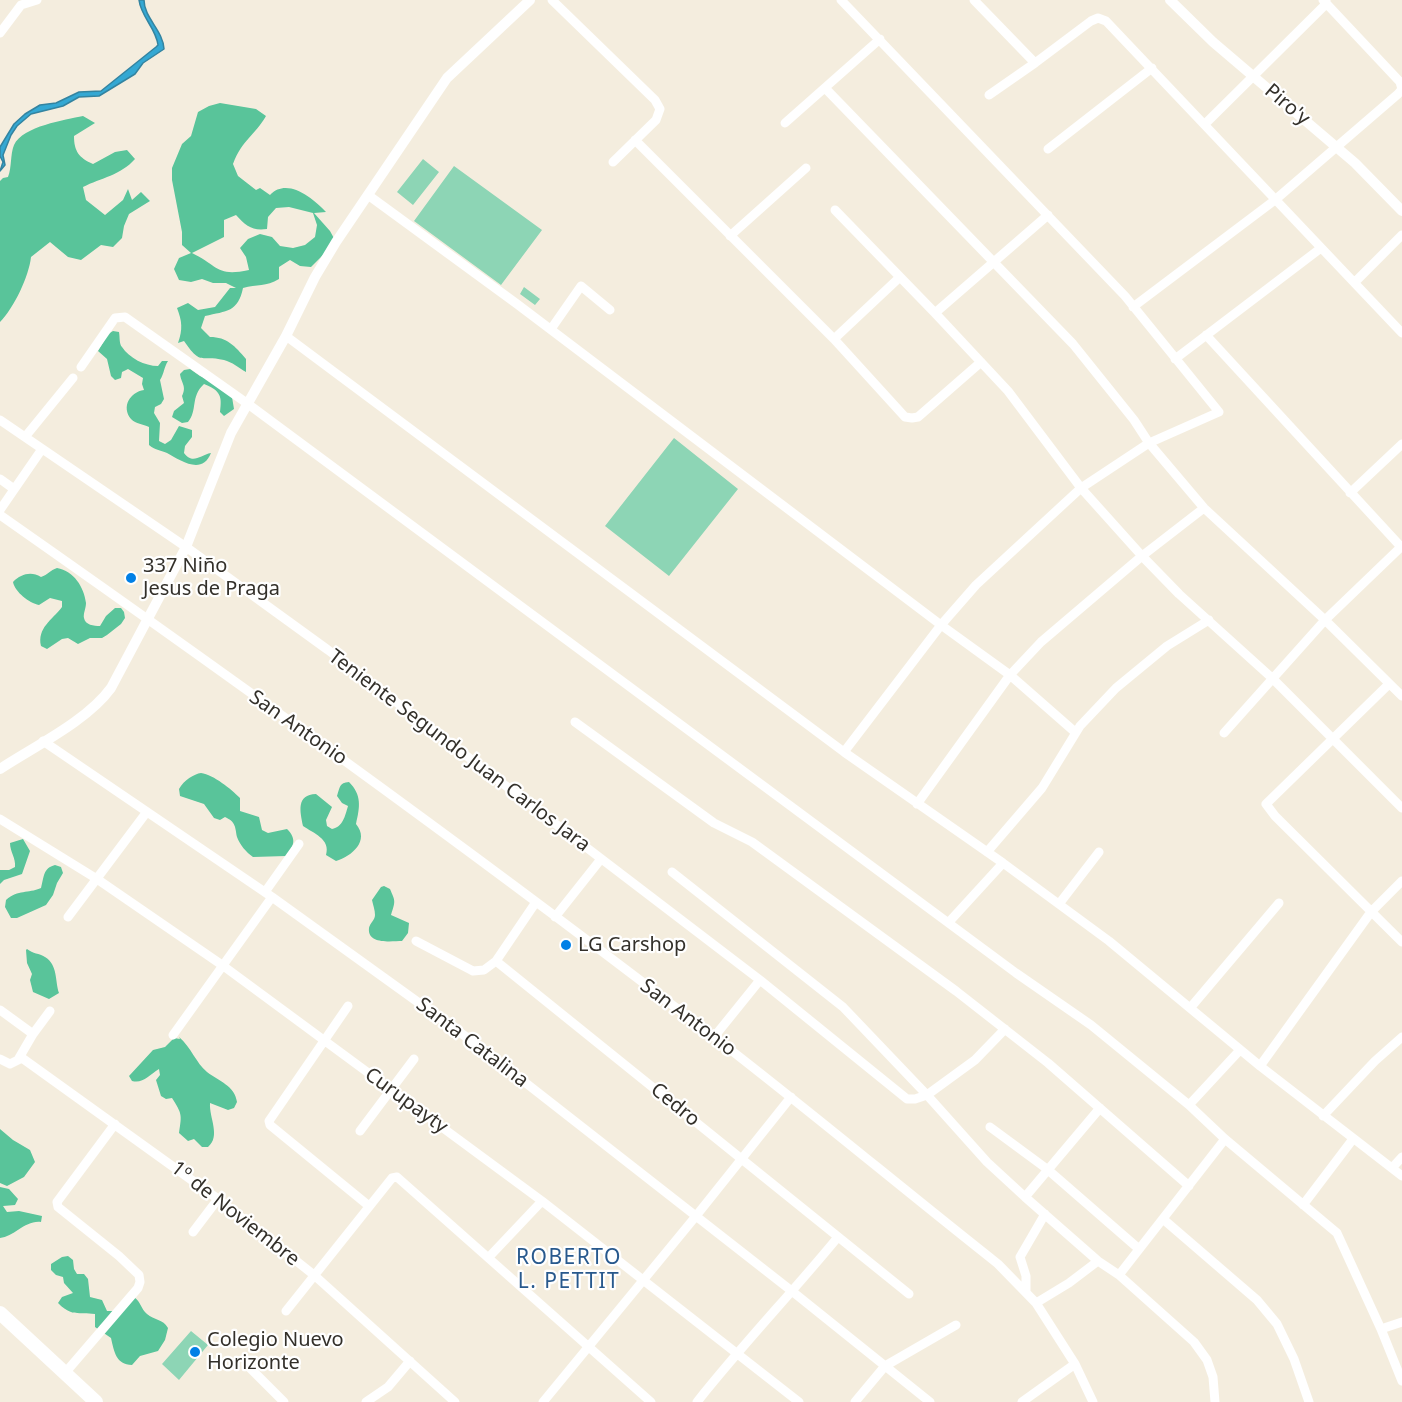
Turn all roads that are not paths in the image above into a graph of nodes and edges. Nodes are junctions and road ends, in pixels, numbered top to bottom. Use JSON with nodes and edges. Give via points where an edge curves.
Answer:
{"nodes":[{"id":1,"x":37,"y":0,"type":"edge"},
{"id":2,"x":530,"y":0,"type":"edge"},
{"id":3,"x":552,"y":0,"type":"edge"},
{"id":4,"x":841,"y":0,"type":"edge"},
{"id":5,"x":974,"y":0,"type":"edge"},
{"id":6,"x":1170,"y":0,"type":"edge"},
{"id":7,"x":1325,"y":1,"type":"edge"},
{"id":8,"x":0,"y":33,"type":"edge"},
{"id":9,"x":880,"y":39,"type":"junction"},
{"id":10,"x":1035,"y":63,"type":"junction"},
{"id":11,"x":1152,"y":68,"type":"junction"},
{"id":12,"x":1253,"y":77,"type":"junction"},
{"id":13,"x":825,"y":88,"type":"junction"},
{"id":14,"x":989,"y":95,"type":"dead end"},
{"id":15,"x":1400,"y":96,"type":"edge"},
{"id":16,"x":785,"y":123,"type":"dead end"},
{"id":17,"x":1205,"y":124,"type":"junction"},
{"id":18,"x":635,"y":140,"type":"junction"},
{"id":19,"x":1338,"y":147,"type":"junction"},
{"id":20,"x":1048,"y":149,"type":"dead end"},
{"id":21,"x":613,"y":162,"type":"dead end"},
{"id":22,"x":806,"y":168,"type":"dead end"},
{"id":23,"x":368,"y":195,"type":"junction"},
{"id":24,"x":1275,"y":200,"type":"junction"},
{"id":25,"x":835,"y":210,"type":"dead end"},
{"id":26,"x":1402,"y":211,"type":"edge"},
{"id":27,"x":1047,"y":215,"type":"junction"},
{"id":28,"x":1402,"y":235,"type":"edge"},
{"id":29,"x":730,"y":236,"type":"junction"},
{"id":30,"x":1321,"y":248,"type":"junction"},
{"id":31,"x":993,"y":261,"type":"junction"},
{"id":32,"x":900,"y":277,"type":"junction"},
{"id":33,"x":1354,"y":282,"type":"junction"},
{"id":34,"x":1133,"y":307,"type":"junction"},
{"id":35,"x":610,"y":310,"type":"dead end"},
{"id":36,"x":935,"y":313,"type":"junction"},
{"id":37,"x":551,"y":329,"type":"junction"},
{"id":38,"x":1402,"y":333,"type":"edge"},
{"id":39,"x":1206,"y":335,"type":"junction"},
{"id":40,"x":286,"y":336,"type":"junction"},
{"id":41,"x":834,"y":339,"type":"junction"},
{"id":42,"x":1174,"y":359,"type":"junction"},
{"id":43,"x":981,"y":362,"type":"junction"},
{"id":44,"x":81,"y":367,"type":"dead end"},
{"id":45,"x":73,"y":378,"type":"dead end"},
{"id":46,"x":248,"y":404,"type":"junction"},
{"id":47,"x":0,"y":420,"type":"edge"},
{"id":48,"x":25,"y":437,"type":"junction"},
{"id":49,"x":1149,"y":443,"type":"junction"},
{"id":50,"x":1402,"y":444,"type":"edge"},
{"id":51,"x":42,"y":449,"type":"junction"},
{"id":52,"x":0,"y":480,"type":"edge"},
{"id":53,"x":1081,"y":488,"type":"junction"},
{"id":54,"x":14,"y":489,"type":"junction"},
{"id":55,"x":1350,"y":493,"type":"junction"},
{"id":56,"x":1204,"y":508,"type":"junction"},
{"id":57,"x":0,"y":510,"type":"edge"},
{"id":58,"x":0,"y":515,"type":"edge"},
{"id":59,"x":186,"y":547,"type":"junction"},
{"id":60,"x":1402,"y":547,"type":"edge"},
{"id":61,"x":1142,"y":556,"type":"junction"},
{"id":62,"x":146,"y":619,"type":"junction"},
{"id":63,"x":1209,"y":620,"type":"junction"},
{"id":64,"x":1325,"y":620,"type":"junction"},
{"id":65,"x":941,"y":626,"type":"junction"},
{"id":66,"x":1010,"y":675,"type":"junction"},
{"id":67,"x":1272,"y":678,"type":"junction"},
{"id":68,"x":1389,"y":684,"type":"junction"},
{"id":69,"x":1402,"y":696,"type":"edge"},
{"id":70,"x":575,"y":722,"type":"dead end"},
{"id":71,"x":1075,"y":732,"type":"junction"},
{"id":72,"x":1224,"y":733,"type":"dead end"},
{"id":73,"x":1332,"y":739,"type":"junction"},
{"id":74,"x":43,"y":741,"type":"junction"},
{"id":75,"x":844,"y":752,"type":"junction"},
{"id":76,"x":0,"y":769,"type":"edge"},
{"id":77,"x":917,"y":804,"type":"junction"},
{"id":78,"x":1402,"y":808,"type":"edge"},
{"id":79,"x":147,"y":813,"type":"junction"},
{"id":80,"x":0,"y":819,"type":"edge"},
{"id":81,"x":299,"y":844,"type":"dead end"},
{"id":82,"x":987,"y":852,"type":"junction"},
{"id":83,"x":1099,"y":852,"type":"dead end"},
{"id":84,"x":601,"y":859,"type":"junction"},
{"id":85,"x":1003,"y":863,"type":"junction"},
{"id":86,"x":672,"y":872,"type":"dead end"},
{"id":87,"x":97,"y":879,"type":"junction"},
{"id":88,"x":1402,"y":881,"type":"edge"},
{"id":89,"x":268,"y":894,"type":"junction"},
{"id":90,"x":536,"y":902,"type":"junction"},
{"id":91,"x":1280,"y":903,"type":"dead end"},
{"id":92,"x":1059,"y":904,"type":"junction"},
{"id":93,"x":1371,"y":912,"type":"junction"},
{"id":94,"x":68,"y":916,"type":"dead end"},
{"id":95,"x":555,"y":917,"type":"junction"},
{"id":96,"x":949,"y":922,"type":"junction"},
{"id":97,"x":416,"y":941,"type":"dead end"},
{"id":98,"x":1402,"y":942,"type":"edge"},
{"id":99,"x":496,"y":961,"type":"junction"},
{"id":100,"x":222,"y":965,"type":"junction"},
{"id":101,"x":760,"y":980,"type":"junction"},
{"id":102,"x":348,"y":1006,"type":"dead end"},
{"id":103,"x":1191,"y":1007,"type":"junction"},
{"id":104,"x":0,"y":1010,"type":"edge"},
{"id":105,"x":50,"y":1011,"type":"dead end"},
{"id":106,"x":1005,"y":1029,"type":"junction"},
{"id":107,"x":33,"y":1034,"type":"junction"},
{"id":108,"x":173,"y":1035,"type":"dead end"},
{"id":109,"x":714,"y":1036,"type":"junction"},
{"id":110,"x":1402,"y":1037,"type":"edge"},
{"id":111,"x":324,"y":1041,"type":"junction"},
{"id":112,"x":1240,"y":1050,"type":"junction"},
{"id":113,"x":19,"y":1058,"type":"junction"},
{"id":114,"x":0,"y":1059,"type":"edge"},
{"id":115,"x":414,"y":1059,"type":"dead end"},
{"id":116,"x":1260,"y":1066,"type":"junction"},
{"id":117,"x":392,"y":1090,"type":"junction"},
{"id":118,"x":927,"y":1095,"type":"junction"},
{"id":119,"x":791,"y":1097,"type":"junction"},
{"id":120,"x":1189,"y":1106,"type":"junction"},
{"id":121,"x":1100,"y":1108,"type":"junction"},
{"id":122,"x":1323,"y":1116,"type":"junction"},
{"id":123,"x":116,"y":1124,"type":"junction"},
{"id":124,"x":990,"y":1127,"type":"dead end"},
{"id":125,"x":360,"y":1131,"type":"dead end"},
{"id":126,"x":1226,"y":1139,"type":"junction"},
{"id":127,"x":1353,"y":1139,"type":"junction"},
{"id":128,"x":1402,"y":1157,"type":"edge"},
{"id":129,"x":742,"y":1159,"type":"junction"},
{"id":130,"x":1392,"y":1168,"type":"junction"},
{"id":131,"x":1047,"y":1169,"type":"junction"},
{"id":132,"x":1402,"y":1176,"type":"edge"},
{"id":133,"x":1189,"y":1186,"type":"junction"},
{"id":134,"x":1024,"y":1197,"type":"junction"},
{"id":135,"x":218,"y":1199,"type":"junction"},
{"id":136,"x":542,"y":1201,"type":"junction"},
{"id":137,"x":1303,"y":1205,"type":"junction"},
{"id":138,"x":369,"y":1206,"type":"junction"},
{"id":139,"x":1045,"y":1214,"type":"junction"},
{"id":140,"x":696,"y":1216,"type":"junction"},
{"id":141,"x":1163,"y":1219,"type":"junction"},
{"id":142,"x":193,"y":1232,"type":"dead end"},
{"id":143,"x":838,"y":1237,"type":"junction"},
{"id":144,"x":1139,"y":1249,"type":"junction"},
{"id":145,"x":489,"y":1257,"type":"junction"},
{"id":146,"x":1098,"y":1260,"type":"junction"},
{"id":147,"x":314,"y":1275,"type":"junction"},
{"id":148,"x":1119,"y":1275,"type":"junction"},
{"id":149,"x":643,"y":1279,"type":"junction"},
{"id":150,"x":793,"y":1292,"type":"junction"},
{"id":151,"x":1026,"y":1292,"type":"junction"},
{"id":152,"x":909,"y":1294,"type":"dead end"},
{"id":153,"x":1036,"y":1302,"type":"junction"},
{"id":154,"x":286,"y":1311,"type":"dead end"},
{"id":155,"x":0,"y":1313,"type":"edge"},
{"id":156,"x":1402,"y":1322,"type":"edge"},
{"id":157,"x":0,"y":1324,"type":"edge"},
{"id":158,"x":956,"y":1325,"type":"dead end"},
{"id":159,"x":1381,"y":1329,"type":"junction"},
{"id":160,"x":588,"y":1347,"type":"junction"},
{"id":161,"x":737,"y":1352,"type":"junction"},
{"id":162,"x":410,"y":1361,"type":"junction"},
{"id":163,"x":246,"y":1364,"type":"dead end"},
{"id":164,"x":1075,"y":1364,"type":"junction"},
{"id":165,"x":885,"y":1366,"type":"junction"},
{"id":166,"x":65,"y":1373,"type":"junction"},
{"id":167,"x":1402,"y":1381,"type":"edge"},
{"id":168,"x":82,"y":1402,"type":"edge"},
{"id":169,"x":96,"y":1402,"type":"edge"},
{"id":170,"x":285,"y":1402,"type":"edge"},
{"id":171,"x":366,"y":1402,"type":"edge"},
{"id":172,"x":455,"y":1402,"type":"edge"},
{"id":173,"x":543,"y":1402,"type":"edge"},
{"id":174,"x":651,"y":1402,"type":"edge"},
{"id":175,"x":697,"y":1402,"type":"edge"},
{"id":176,"x":799,"y":1402,"type":"edge"},
{"id":177,"x":855,"y":1402,"type":"edge"},
{"id":178,"x":930,"y":1402,"type":"edge"},
{"id":179,"x":1022,"y":1402,"type":"edge"},
{"id":180,"x":1093,"y":1402,"type":"edge"},
{"id":181,"x":1215,"y":1402,"type":"edge"},
{"id":182,"x":1309,"y":1402,"type":"edge"}],
"edges":[{"from":1,"to":8,"type":"street","via":[[21,5]]},
{"from":2,"to":23,"type":"main road","via":[[447,78]]},
{"from":3,"to":18,"type":"street","via":[[655,100],[660,110],[656,120]]},
{"from":4,"to":9,"type":"street"},
{"from":5,"to":10,"type":"street"},
{"from":6,"to":12,"type":"main road","name":"Piro'y"},
{"from":7,"to":12,"type":"street"},
{"from":7,"to":15,"type":"street","via":[[1400,82]]},
{"from":9,"to":13,"type":"street"},
{"from":9,"to":27,"type":"street"},
{"from":10,"to":11,"type":"street","via":[[1098,18],[1106,21]]},
{"from":10,"to":14,"type":"street"},
{"from":11,"to":17,"type":"street"},
{"from":11,"to":20,"type":"street"},
{"from":12,"to":17,"type":"street"},
{"from":12,"to":19,"type":"main road","name":"Piro'y"},
{"from":13,"to":16,"type":"street"},
{"from":13,"to":31,"type":"street"},
{"from":15,"to":19,"type":"street"},
{"from":17,"to":24,"type":"street"},
{"from":18,"to":21,"type":"street"},
{"from":18,"to":29,"type":"street"},
{"from":19,"to":24,"type":"street"},
{"from":19,"to":26,"type":"main road","name":"Piro'y"},
{"from":22,"to":29,"type":"street"},
{"from":23,"to":37,"type":"street"},
{"from":23,"to":40,"type":"main road","via":[[315,277]]},
{"from":24,"to":30,"type":"street"},
{"from":24,"to":34,"type":"street"},
{"from":25,"to":32,"type":"street"},
{"from":27,"to":31,"type":"street"},
{"from":27,"to":34,"type":"street"},
{"from":28,"to":33,"type":"street"},
{"from":29,"to":41,"type":"street"},
{"from":30,"to":33,"type":"street"},
{"from":30,"to":39,"type":"street"},
{"from":31,"to":36,"type":"street"},
{"from":31,"to":49,"type":"street","via":[[1073,344]]},
{"from":32,"to":36,"type":"street"},
{"from":32,"to":41,"type":"street"},
{"from":33,"to":38,"type":"street"},
{"from":34,"to":42,"type":"street"},
{"from":35,"to":37,"type":"street","via":[[580,286]]},
{"from":36,"to":43,"type":"street"},
{"from":37,"to":65,"type":"street"},
{"from":39,"to":42,"type":"street"},
{"from":39,"to":55,"type":"street"},
{"from":40,"to":46,"type":"main road"},
{"from":40,"to":75,"type":"street"},
{"from":41,"to":43,"type":"street","via":[[899,412],[912,418],[918,417]]},
{"from":42,"to":49,"type":"street","via":[[1219,412]]},
{"from":43,"to":53,"type":"street","via":[[1008,391]]},
{"from":44,"to":46,"type":"street","via":[[115,318],[125,317]]},
{"from":45,"to":48,"type":"street"},
{"from":46,"to":59,"type":"main road","via":[[231,433]]},
{"from":46,"to":96,"type":"street"},
{"from":47,"to":48,"type":"street","name":"Teniente Segundo Juan Carlos Jara"},
{"from":48,"to":51,"type":"street","name":"Teniente Segundo Juan Carlos Jara"},
{"from":49,"to":53,"type":"street"},
{"from":49,"to":56,"type":"street"},
{"from":50,"to":55,"type":"street"},
{"from":51,"to":54,"type":"street"},
{"from":51,"to":59,"type":"street","name":"Teniente Segundo Juan Carlos Jara"},
{"from":52,"to":54,"type":"street"},
{"from":53,"to":61,"type":"street"},
{"from":53,"to":65,"type":"street","via":[[976,585]]},
{"from":54,"to":57,"type":"street"},
{"from":55,"to":60,"type":"street"},
{"from":56,"to":61,"type":"street"},
{"from":56,"to":64,"type":"street"},
{"from":58,"to":62,"type":"street","name":"San Antonio"},
{"from":59,"to":62,"type":"main road"},
{"from":59,"to":84,"type":"street","name":"Teniente Segundo Juan Carlos Jara","via":[[328,650]]},
{"from":60,"to":64,"type":"street"},
{"from":61,"to":63,"type":"street"},
{"from":61,"to":66,"type":"street","via":[[1041,642]]},
{"from":62,"to":74,"type":"main road","via":[[102,701]]},
{"from":62,"to":90,"type":"street","name":"San Antonio"},
{"from":63,"to":67,"type":"street"},
{"from":63,"to":71,"type":"street","via":[[1167,646],[1116,688]]},
{"from":64,"to":67,"type":"street"},
{"from":64,"to":68,"type":"street"},
{"from":65,"to":66,"type":"street"},
{"from":65,"to":75,"type":"street"},
{"from":66,"to":71,"type":"street"},
{"from":66,"to":77,"type":"street"},
{"from":67,"to":72,"type":"street"},
{"from":67,"to":73,"type":"street"},
{"from":68,"to":69,"type":"street"},
{"from":68,"to":73,"type":"street"},
{"from":70,"to":106,"type":"street","via":[[714,823],[752,842]]},
{"from":71,"to":82,"type":"street","via":[[1042,788]]},
{"from":73,"to":78,"type":"street"},
{"from":73,"to":93,"type":"street","via":[[1266,804]]},
{"from":74,"to":76,"type":"main road"},
{"from":74,"to":79,"type":"street","name":"Santa Catalina"},
{"from":75,"to":77,"type":"street"},
{"from":77,"to":82,"type":"street"},
{"from":79,"to":87,"type":"street"},
{"from":79,"to":89,"type":"street","name":"Santa Catalina"},
{"from":80,"to":87,"type":"street","name":"Curupayty"},
{"from":81,"to":89,"type":"street"},
{"from":82,"to":85,"type":"street"},
{"from":83,"to":92,"type":"street"},
{"from":84,"to":95,"type":"street"},
{"from":84,"to":101,"type":"street","name":"Teniente Segundo Juan Carlos Jara"},
{"from":85,"to":92,"type":"street"},
{"from":85,"to":96,"type":"street"},
{"from":86,"to":118,"type":"street","via":[[843,1007]]},
{"from":87,"to":94,"type":"street"},
{"from":87,"to":100,"type":"street","name":"Curupayty"},
{"from":88,"to":93,"type":"street"},
{"from":89,"to":100,"type":"street"},
{"from":89,"to":140,"type":"street","name":"Santa Catalina","via":[[476,1044]]},
{"from":90,"to":95,"type":"street","name":"San Antonio"},
{"from":90,"to":99,"type":"street"},
{"from":91,"to":103,"type":"street"},
{"from":92,"to":103,"type":"street"},
{"from":93,"to":98,"type":"street"},
{"from":93,"to":116,"type":"street"},
{"from":95,"to":109,"type":"street","name":"San Antonio"},
{"from":96,"to":120,"type":"street","via":[[1091,1025]]},
{"from":97,"to":99,"type":"street","via":[[473,970],[484,970]]},
{"from":99,"to":129,"type":"street","name":"Cedro"},
{"from":100,"to":108,"type":"street"},
{"from":100,"to":111,"type":"street","name":"Curupayty"},
{"from":101,"to":109,"type":"street"},
{"from":101,"to":118,"type":"street","name":"Teniente Segundo Juan Carlos Jara","via":[[907,1099]]},
{"from":102,"to":111,"type":"street"},
{"from":103,"to":112,"type":"street"},
{"from":104,"to":107,"type":"street"},
{"from":105,"to":107,"type":"street"},
{"from":106,"to":118,"type":"street","via":[[975,1060]]},
{"from":106,"to":121,"type":"street"},
{"from":107,"to":113,"type":"street"},
{"from":109,"to":119,"type":"street","name":"San Antonio"},
{"from":110,"to":122,"type":"street"},
{"from":111,"to":117,"type":"street","name":"Curupayty"},
{"from":111,"to":138,"type":"street","via":[[271,1116],[270,1125]]},
{"from":112,"to":116,"type":"street"},
{"from":112,"to":120,"type":"street"},
{"from":113,"to":114,"type":"street","via":[[10,1064]]},
{"from":113,"to":123,"type":"street","name":"1º de Noviembre"},
{"from":115,"to":117,"type":"street"},
{"from":116,"to":122,"type":"street"},
{"from":117,"to":125,"type":"street"},
{"from":117,"to":136,"type":"street","name":"Curupayty"},
{"from":118,"to":134,"type":"street"},
{"from":119,"to":129,"type":"street"},
{"from":119,"to":151,"type":"street","name":"San Antonio","via":[[998,1264]]},
{"from":120,"to":126,"type":"street"},
{"from":121,"to":131,"type":"street"},
{"from":121,"to":133,"type":"street"},
{"from":122,"to":127,"type":"street"},
{"from":123,"to":135,"type":"street","name":"1º de Noviembre"},
{"from":123,"to":166,"type":"street","via":[[57,1202],[58,1207],[140,1275],[140,1282]]},
{"from":124,"to":131,"type":"street"},
{"from":126,"to":133,"type":"street"},
{"from":126,"to":137,"type":"street"},
{"from":127,"to":130,"type":"street"},
{"from":127,"to":137,"type":"street"},
{"from":128,"to":130,"type":"street"},
{"from":129,"to":140,"type":"street"},
{"from":129,"to":143,"type":"street","name":"Cedro"},
{"from":130,"to":132,"type":"street"},
{"from":131,"to":134,"type":"street"},
{"from":131,"to":144,"type":"street"},
{"from":133,"to":141,"type":"street"},
{"from":134,"to":139,"type":"street"},
{"from":135,"to":142,"type":"street"},
{"from":135,"to":147,"type":"street","name":"1º de Noviembre"},
{"from":136,"to":145,"type":"street"},
{"from":136,"to":149,"type":"street","name":"Curupayty"},
{"from":137,"to":159,"type":"street","via":[[1337,1233]]},
{"from":138,"to":145,"type":"street","via":[[397,1177]]},
{"from":138,"to":147,"type":"street"},
{"from":139,"to":146,"type":"street"},
{"from":139,"to":151,"type":"street","via":[[1020,1257]]},
{"from":140,"to":149,"type":"street"},
{"from":140,"to":150,"type":"street","name":"Santa Catalina"},
{"from":141,"to":144,"type":"street"},
{"from":141,"to":182,"type":"street","via":[[1257,1300],[1277,1324]]},
{"from":143,"to":150,"type":"street"},
{"from":143,"to":152,"type":"street","name":"Cedro"},
{"from":144,"to":148,"type":"street"},
{"from":145,"to":160,"type":"street"},
{"from":146,"to":148,"type":"street"},
{"from":146,"to":153,"type":"street"},
{"from":147,"to":154,"type":"street"},
{"from":147,"to":162,"type":"street","name":"1º de Noviembre"},
{"from":148,"to":181,"type":"street","via":[[1194,1342],[1208,1360]]},
{"from":149,"to":160,"type":"street"},
{"from":149,"to":161,"type":"street","name":"Curupayty"},
{"from":150,"to":161,"type":"street"},
{"from":150,"to":165,"type":"street","name":"Santa Catalina"},
{"from":151,"to":153,"type":"street","name":"San Antonio"},
{"from":153,"to":164,"type":"street","name":"San Antonio"},
{"from":155,"to":166,"type":"highway"},
{"from":156,"to":159,"type":"street"},
{"from":157,"to":168,"type":"highway"},
{"from":158,"to":165,"type":"street"},
{"from":159,"to":167,"type":"street"},
{"from":160,"to":173,"type":"street"},
{"from":160,"to":174,"type":"street"},
{"from":161,"to":175,"type":"street"},
{"from":161,"to":176,"type":"street","name":"Curupayty"},
{"from":162,"to":171,"type":"street","via":[[388,1387]]},
{"from":162,"to":172,"type":"street","name":"1º de Noviembre"},
{"from":163,"to":170,"type":"street"},
{"from":164,"to":179,"type":"street"},
{"from":164,"to":180,"type":"street","name":"San Antonio"},
{"from":165,"to":177,"type":"street"},
{"from":165,"to":178,"type":"street","name":"Santa Catalina"},
{"from":166,"to":169,"type":"highway"}]}
